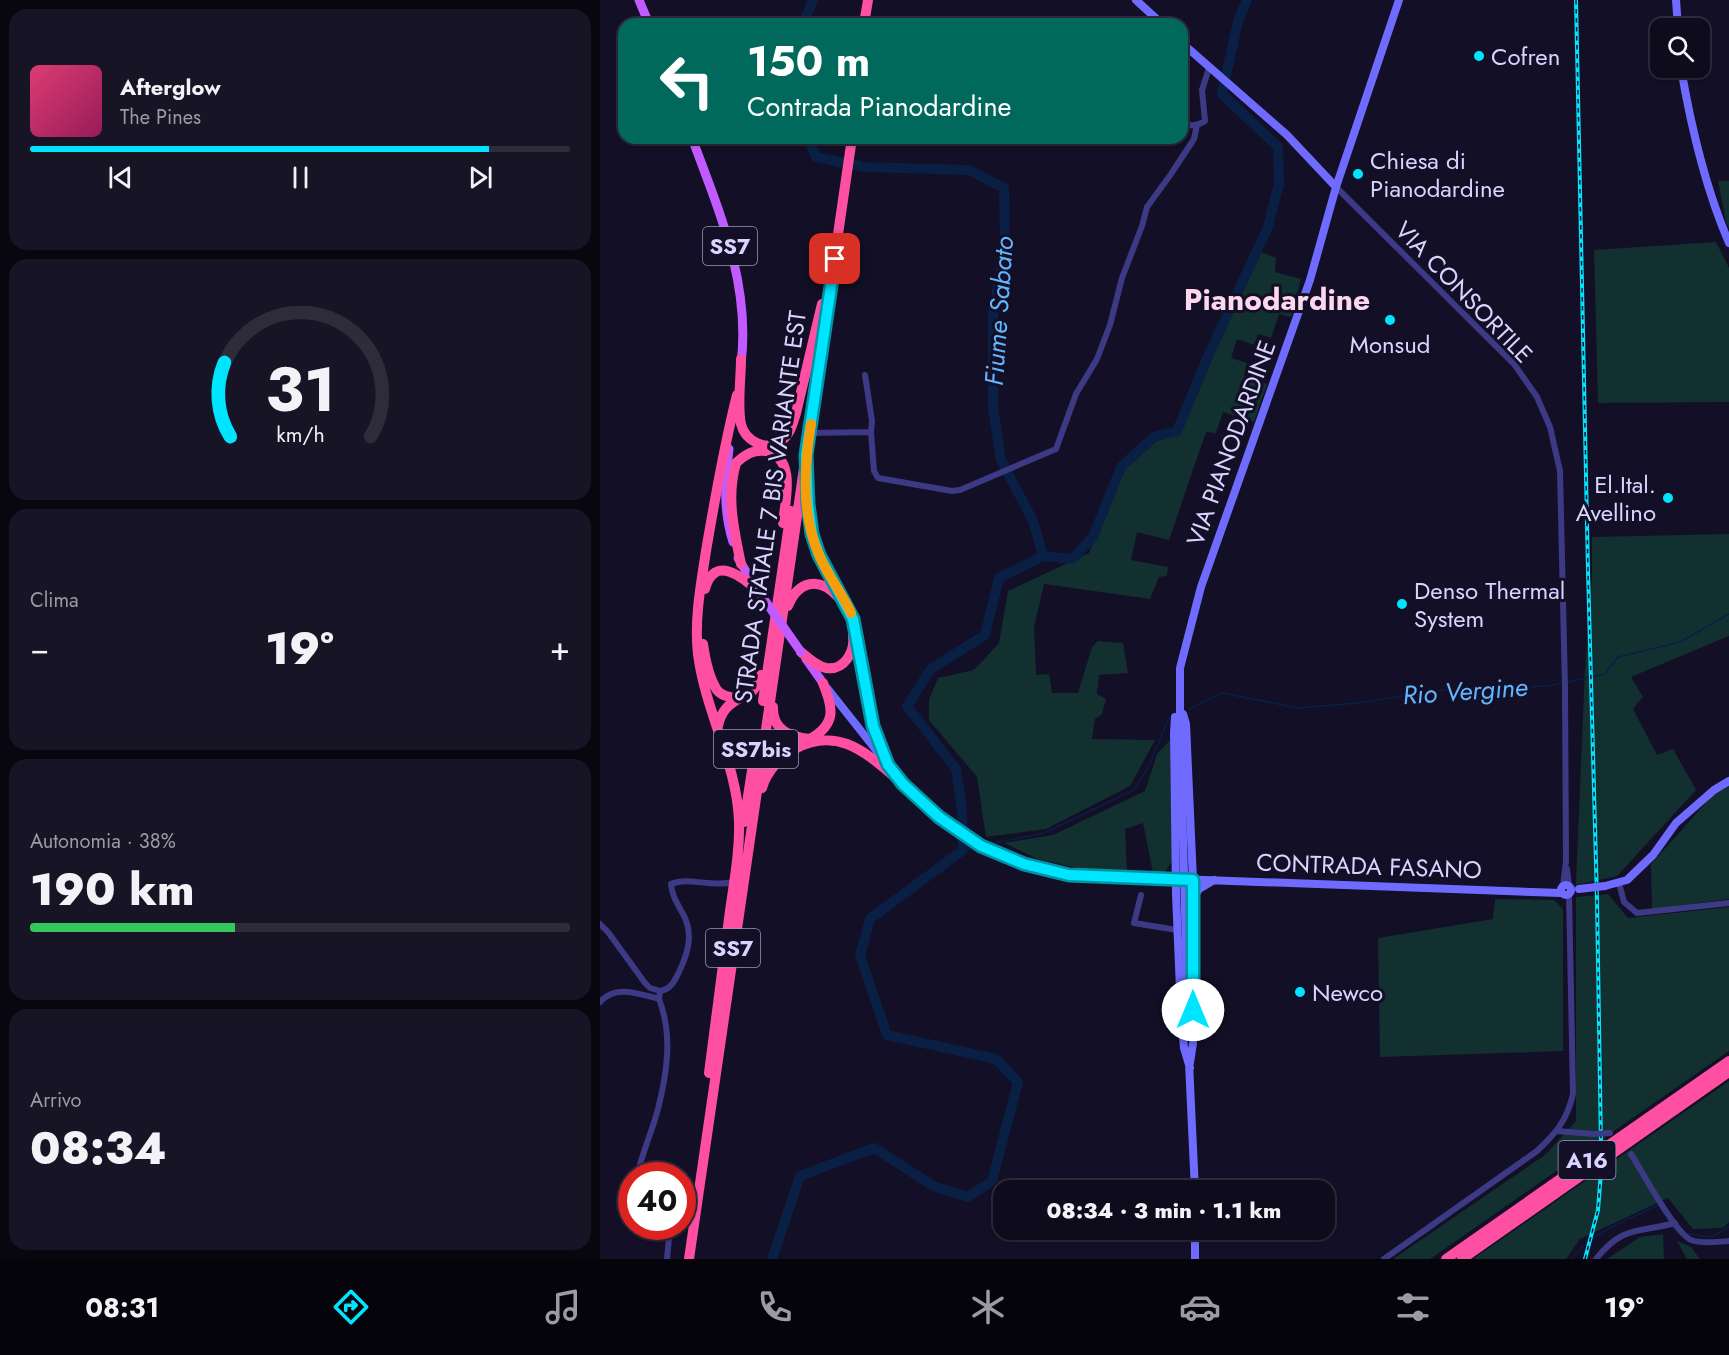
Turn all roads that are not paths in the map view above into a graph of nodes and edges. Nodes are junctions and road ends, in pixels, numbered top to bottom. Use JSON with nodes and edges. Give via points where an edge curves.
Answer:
{"nodes":[{"id":1,"x":639,"y":0,"type":"edge"},
{"id":2,"x":868,"y":0,"type":"edge"},
{"id":3,"x":874,"y":0,"type":"edge"},
{"id":4,"x":1136,"y":0,"type":"edge"},
{"id":5,"x":1399,"y":0,"type":"edge"},
{"id":6,"x":1676,"y":0,"type":"edge"},
{"id":7,"x":646,"y":18,"type":"edge"},
{"id":8,"x":865,"y":18,"type":"edge"},
{"id":9,"x":871,"y":18,"type":"edge"},
{"id":10,"x":1156,"y":18,"type":"edge"},
{"id":11,"x":1677,"y":18,"type":"edge"},
{"id":12,"x":1188,"y":49,"type":"edge"},
{"id":13,"x":1209,"y":68,"type":"junction"},
{"id":14,"x":1683,"y":78,"type":"edge"},
{"id":15,"x":1188,"y":124,"type":"edge"},
{"id":16,"x":1197,"y":125,"type":"junction"},
{"id":17,"x":694,"y":144,"type":"edge"},
{"id":18,"x":848,"y":144,"type":"edge"},
{"id":19,"x":1336,"y":187,"type":"junction"},
{"id":20,"x":842,"y":191,"type":"junction"},
{"id":21,"x":1729,"y":243,"type":"edge"},
{"id":22,"x":822,"y":304,"type":"junction"},
{"id":23,"x":741,"y":359,"type":"junction"},
{"id":24,"x":865,"y":375,"type":"dead end"},
{"id":25,"x":737,"y":395,"type":"junction"},
{"id":26,"x":871,"y":432,"type":"junction"},
{"id":27,"x":809,"y":433,"type":"junction"},
{"id":28,"x":806,"y":455,"type":"junction"},
{"id":29,"x":741,"y":564,"type":"junction"},
{"id":30,"x":759,"y":592,"type":"junction"},
{"id":31,"x":774,"y":616,"type":"junction"},
{"id":32,"x":776,"y":636,"type":"junction"},
{"id":33,"x":801,"y":652,"type":"junction"},
{"id":34,"x":775,"y":670,"type":"junction"},
{"id":35,"x":823,"y":683,"type":"junction"},
{"id":36,"x":1179,"y":696,"type":"junction"},
{"id":37,"x":740,"y":698,"type":"junction"},
{"id":38,"x":717,"y":729,"type":"junction"},
{"id":39,"x":888,"y":765,"type":"junction"},
{"id":40,"x":1729,"y":781,"type":"edge"},
{"id":41,"x":903,"y":784,"type":"junction"},
{"id":42,"x":748,"y":844,"type":"junction"},
{"id":43,"x":1191,"y":858,"type":"junction"},
{"id":44,"x":1176,"y":866,"type":"junction"},
{"id":45,"x":1160,"y":879,"type":"junction"},
{"id":46,"x":1176,"y":880,"type":"junction"},
{"id":47,"x":1193,"y":880,"type":"junction"},
{"id":48,"x":1211,"y":880,"type":"junction"},
{"id":49,"x":734,"y":882,"type":"junction"},
{"id":50,"x":1618,"y":882,"type":"junction"},
{"id":51,"x":1568,"y":890,"type":"junction"},
{"id":52,"x":1176,"y":894,"type":"junction"},
{"id":53,"x":1141,"y":895,"type":"dead end"},
{"id":54,"x":1193,"y":899,"type":"junction"},
{"id":55,"x":1729,"y":903,"type":"edge"},
{"id":56,"x":600,"y":924,"type":"edge"},
{"id":57,"x":1177,"y":930,"type":"junction"},
{"id":58,"x":660,"y":991,"type":"junction"},
{"id":59,"x":659,"y":999,"type":"junction"},
{"id":60,"x":600,"y":1002,"type":"edge"},
{"id":61,"x":1729,"y":1061,"type":"edge"},
{"id":62,"x":1190,"y":1068,"type":"junction"},
{"id":63,"x":1729,"y":1072,"type":"edge"},
{"id":64,"x":1557,"y":1131,"type":"junction"},
{"id":65,"x":1610,"y":1133,"type":"dead end"},
{"id":66,"x":1631,"y":1154,"type":"dead end"},
{"id":67,"x":641,"y":1162,"type":"edge"},
{"id":68,"x":1195,"y":1180,"type":"edge"},
{"id":69,"x":1675,"y":1223,"type":"junction"},
{"id":70,"x":669,"y":1240,"type":"edge"},
{"id":71,"x":1195,"y":1240,"type":"edge"},
{"id":72,"x":1729,"y":1241,"type":"edge"},
{"id":73,"x":667,"y":1259,"type":"edge"},
{"id":74,"x":682,"y":1259,"type":"edge"},
{"id":75,"x":689,"y":1259,"type":"edge"},
{"id":76,"x":1195,"y":1259,"type":"edge"},
{"id":77,"x":1384,"y":1259,"type":"edge"},
{"id":78,"x":1446,"y":1259,"type":"edge"},
{"id":79,"x":1462,"y":1259,"type":"edge"},
{"id":80,"x":1596,"y":1259,"type":"edge"}],
"edges":[{"from":1,"to":7,"type":"main road"},
{"from":2,"to":8,"type":"highway"},
{"from":3,"to":9,"type":"highway"},
{"from":4,"to":10,"type":"street"},
{"from":5,"to":19,"type":"street","name":"VIA PIANODARDINE"},
{"from":6,"to":11,"type":"street"},
{"from":12,"to":13,"type":"street"},
{"from":13,"to":16,"type":"street","via":[[1202,90],[1205,121]]},
{"from":13,"to":19,"type":"street","via":[[1287,135]]},
{"from":14,"to":21,"type":"street","via":[[1712,198]]},
{"from":15,"to":16,"type":"street"},
{"from":16,"to":26,"type":"street","via":[[1194,139],[1147,207],[1110,325],[1076,394],[1059,445],[1051,452],[952,491],[878,478]]},
{"from":17,"to":23,"type":"main road","number":"SS7","via":[[728,237],[739,282]]},
{"from":18,"to":20,"type":"highway","name":"STRADA STATALE 7 BIS VARIANTE EST","number":"SS7bis"},
{"from":19,"to":36,"type":"street","name":"VIA PIANODARDINE","via":[[1310,280],[1201,587],[1180,668]]},
{"from":19,"to":51,"type":"street","name":"VIA CONSORTILE","via":[[1514,364],[1537,397],[1550,427],[1560,471]]},
{"from":20,"to":22,"type":"highway","name":"STRADA STATALE 7 BIS VARIANTE EST","number":"SS7bis"},
{"from":20,"to":27,"type":"highway","name":"STRADA STATALE 7 BIS VARIANTE EST","number":"SS7bis"},
{"from":22,"to":23,"type":"highway","via":[[796,413],[791,428],[778,443],[760,444],[742,429]]},
{"from":22,"to":31,"type":"highway","name":"STRADA STATALE 7 BIS VARIANTE EST","number":"SS7bis"},
{"from":23,"to":25,"type":"main road","number":"SS7"},
{"from":24,"to":26,"type":"street"},
{"from":25,"to":29,"type":"main road","number":"SS7","via":[[724,495],[727,524]]},
{"from":25,"to":38,"type":"highway","number":"SS7","via":[[712,513],[697,629],[703,682]]},
{"from":26,"to":27,"type":"street"},
{"from":27,"to":28,"type":"highway","name":"STRADA STATALE 7 BIS VARIANTE EST","number":"SS7bis"},
{"from":28,"to":32,"type":"highway","name":"STRADA STATALE 7 BIS VARIANTE EST","number":"SS7bis"},
{"from":28,"to":39,"type":"highway","via":[[812,534],[853,619],[873,726]]},
{"from":29,"to":30,"type":"main road","number":"SS7"},
{"from":29,"to":31,"type":"highway","via":[[732,525],[736,463],[751,452],[768,452],[784,464],[787,475]]},
{"from":30,"to":33,"type":"main road","number":"SS7","bridge":true},
{"from":30,"to":37,"type":"highway","via":[[741,576],[724,571],[709,579],[703,598],[703,647],[712,678],[723,696]]},
{"from":31,"to":32,"type":"highway","name":"STRADA STATALE 7 BIS VARIANTE EST","number":"SS7bis"},
{"from":32,"to":33,"type":"highway","number":"SS7","via":[[792,595],[799,588],[809,584],[830,589],[842,602],[852,631],[849,657],[827,668]]},
{"from":32,"to":34,"type":"highway","number":"SS7"},
{"from":32,"to":37,"type":"highway","via":[[757,687]]},
{"from":32,"to":49,"type":"highway","name":"STRADA STATALE 7 BIS VARIANTE EST","number":"SS7bis"},
{"from":33,"to":35,"type":"main road","number":"SS7"},
{"from":34,"to":35,"type":"highway","via":[[775,723],[796,738],[810,739],[828,721],[831,702]]},
{"from":34,"to":42,"type":"highway","number":"SS7"},
{"from":35,"to":39,"type":"street","name":"CONTRADA FASANO"},
{"from":36,"to":43,"type":"street","via":[[1185,724]]},
{"from":36,"to":44,"type":"street","via":[[1173,733]]},
{"from":36,"to":62,"type":"street","bridge":true},
{"from":37,"to":38,"type":"highway","via":[[721,714]]},
{"from":38,"to":49,"type":"highway","number":"SS7","via":[[738,808]]},
{"from":39,"to":41,"type":"street","name":"CONTRADA FASANO"},
{"from":40,"to":50,"type":"street","via":[[1676,824],[1653,855],[1627,880]]},
{"from":41,"to":42,"type":"highway","via":[[863,751],[845,743],[799,746],[765,777]]},
{"from":41,"to":45,"type":"street","name":"CONTRADA FASANO","via":[[939,817],[981,846],[1024,864],[1069,875]]},
{"from":42,"to":75,"type":"highway","number":"SS7"},
{"from":43,"to":47,"type":"street"},
{"from":43,"to":48,"type":"street"},
{"from":44,"to":45,"type":"street"},
{"from":44,"to":46,"type":"street"},
{"from":45,"to":46,"type":"street","name":"CONTRADA FASANO"},
{"from":45,"to":52,"type":"street"},
{"from":46,"to":47,"type":"street","name":"CONTRADA FASANO"},
{"from":46,"to":52,"type":"street"},
{"from":47,"to":48,"type":"street","name":"CONTRADA FASANO"},
{"from":47,"to":54,"type":"street"},
{"from":48,"to":51,"type":"street","name":"CONTRADA FASANO"},
{"from":48,"to":54,"type":"street"},
{"from":49,"to":58,"type":"street","via":[[713,885],[681,880],[671,884],[690,939],[674,981]]},
{"from":49,"to":74,"type":"highway","number":"SS7"},
{"from":50,"to":51,"type":"street","bridge":true},
{"from":50,"to":55,"type":"street","via":[[1624,902],[1637,913]]},
{"from":51,"to":64,"type":"street","name":"VIA CONSORTILE","via":[[1573,1094],[1569,1111]]},
{"from":52,"to":57,"type":"street"},
{"from":53,"to":57,"type":"street","via":[[1134,923]]},
{"from":54,"to":62,"type":"street"},
{"from":56,"to":58,"type":"street","via":[[645,983]]},
{"from":57,"to":62,"type":"street","via":[[1184,1048]]},
{"from":58,"to":59,"type":"street"},
{"from":59,"to":60,"type":"street","via":[[626,991],[609,994]]},
{"from":59,"to":67,"type":"street","via":[[667,1026],[668,1052],[658,1110]]},
{"from":61,"to":78,"type":"highway","number":"A16"},
{"from":62,"to":68,"type":"street"},
{"from":63,"to":79,"type":"highway","number":"A16"},
{"from":64,"to":65,"type":"street","bridge":true},
{"from":64,"to":77,"type":"street","name":"VIA CONSORTILE","via":[[1537,1151]]},
{"from":66,"to":69,"type":"street"},
{"from":69,"to":72,"type":"street","via":[[1691,1240]]},
{"from":69,"to":80,"type":"street","via":[[1631,1231],[1609,1243]]},
{"from":70,"to":73,"type":"street"},
{"from":71,"to":76,"type":"street"}]}
